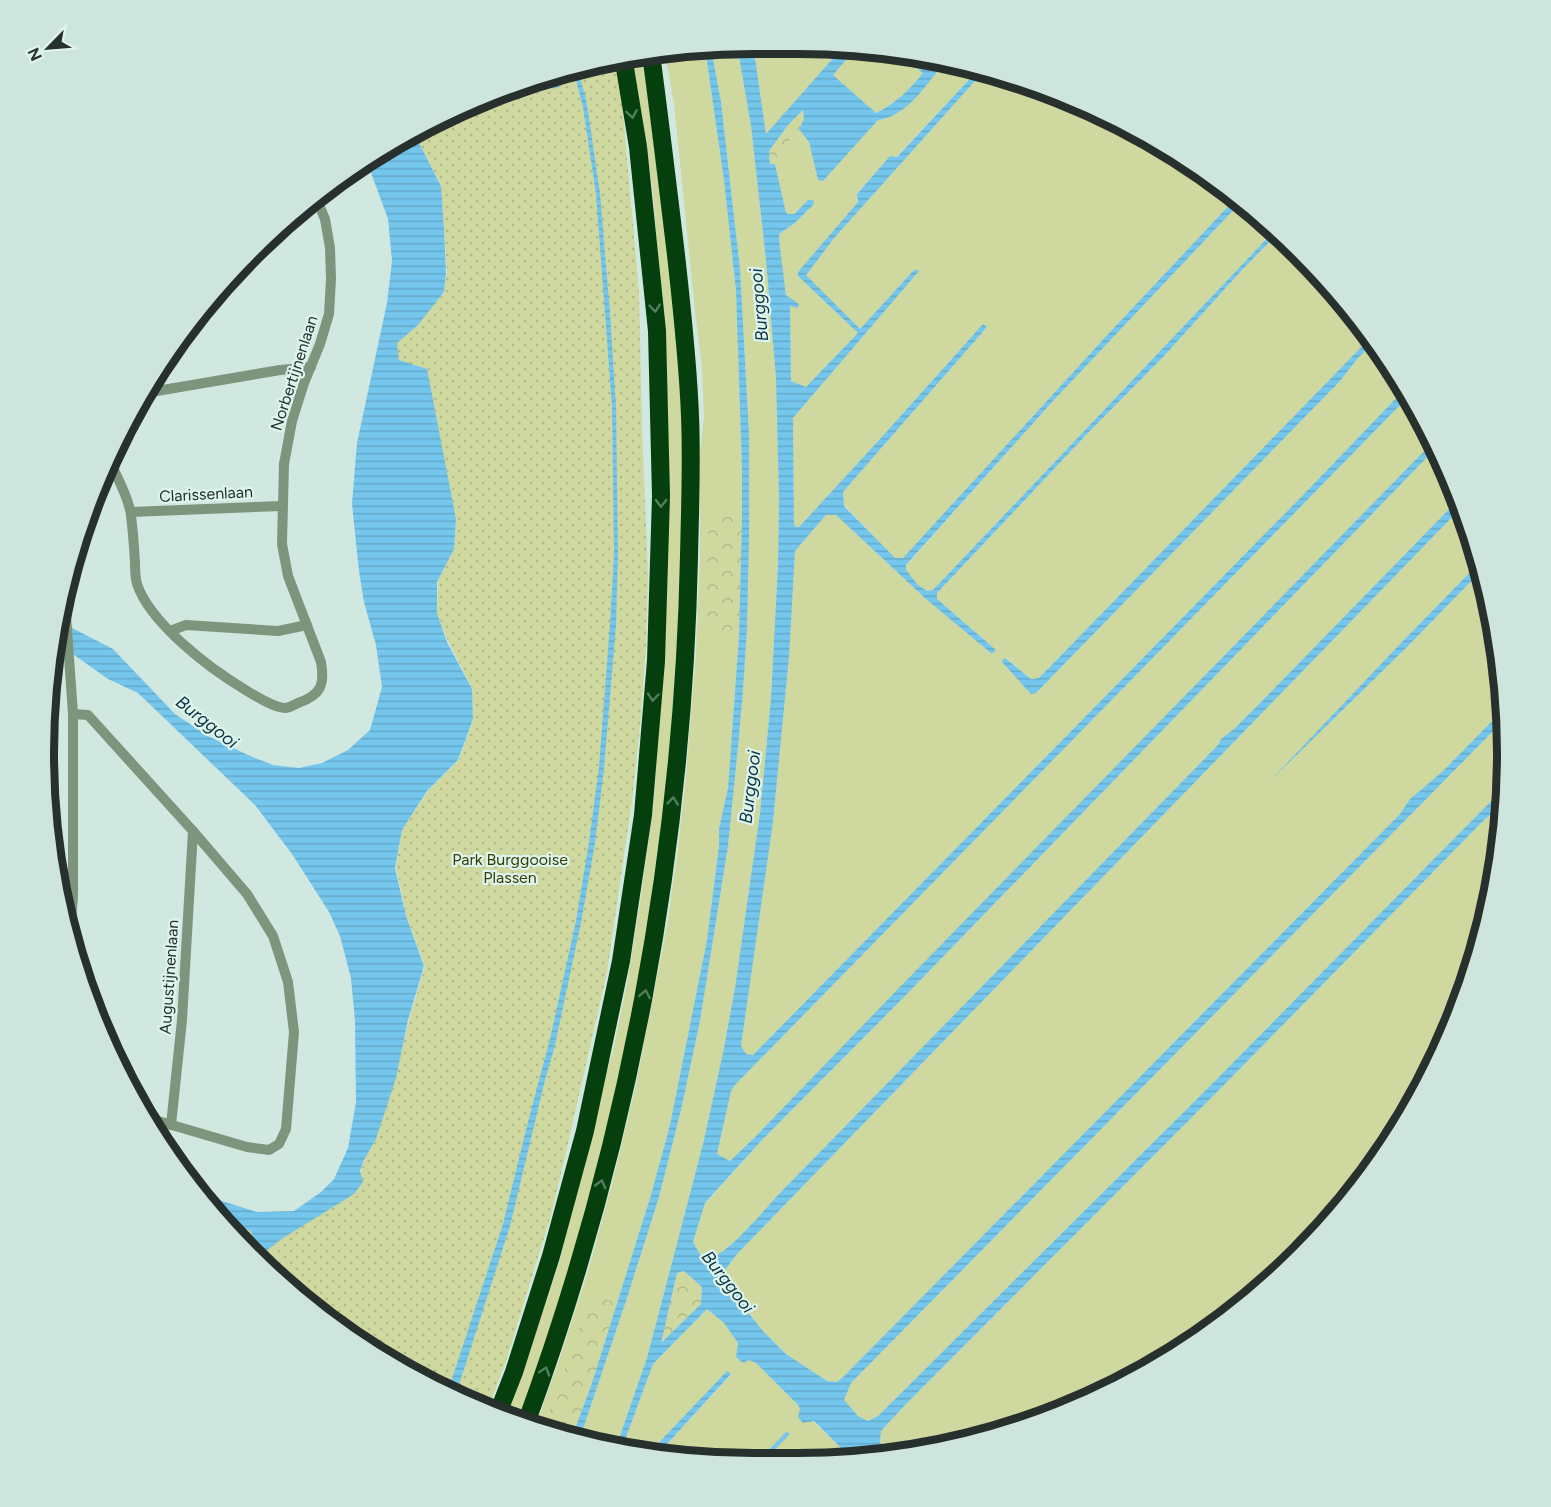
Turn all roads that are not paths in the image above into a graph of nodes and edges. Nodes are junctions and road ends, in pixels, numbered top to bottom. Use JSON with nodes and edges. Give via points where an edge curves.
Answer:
{"nodes":[{"id":1,"x":652,"y":62,"type":"edge"},
{"id":2,"x":625,"y":66,"type":"edge"},
{"id":3,"x":319,"y":206,"type":"edge"},
{"id":4,"x":311,"y":368,"type":"junction"},
{"id":5,"x":156,"y":391,"type":"edge"},
{"id":6,"x":114,"y":470,"type":"edge"},
{"id":7,"x":282,"y":506,"type":"junction"},
{"id":8,"x":131,"y":512,"type":"junction"},
{"id":9,"x":66,"y":624,"type":"edge"},
{"id":10,"x":307,"y":625,"type":"junction"},
{"id":11,"x":170,"y":631,"type":"junction"},
{"id":12,"x":72,"y":714,"type":"junction"},
{"id":13,"x":193,"y":831,"type":"junction"},
{"id":14,"x":72,"y":910,"type":"edge"},
{"id":15,"x":159,"y":1121,"type":"edge"},
{"id":16,"x":171,"y":1125,"type":"junction"},
{"id":17,"x":501,"y":1406,"type":"edge"},
{"id":18,"x":529,"y":1416,"type":"edge"}],
"edges":[{"from":18,"to":1,"type":"highway","one_way":true,"via":[[580,1263],[614,1136],[649,973],[680,738],[688,606],[690,417],[685,338]]},
{"from":2,"to":17,"type":"highway","one_way":true,"via":[[638,147],[657,331],[661,496],[656,661],[643,815],[621,961],[585,1131],[551,1256]]},
{"from":3,"to":4,"type":"street","name":"Norbertijnenlaan","via":[[325,219],[332,279],[329,314]]},
{"from":4,"to":5,"type":"street"},
{"from":4,"to":7,"type":"street","name":"Norbertijnenlaan","via":[[292,421]]},
{"from":6,"to":8,"type":"street","name":"Norbertijnenlaan"},
{"from":7,"to":8,"type":"street","name":"Clarissenlaan"},
{"from":7,"to":10,"type":"street","name":"Norbertijnenlaan","via":[[282,544],[288,576]]},
{"from":8,"to":11,"type":"street","name":"Norbertijnenlaan","via":[[136,583]]},
{"from":9,"to":12,"type":"street"},
{"from":10,"to":11,"type":"street","via":[[278,630],[186,625]]},
{"from":10,"to":11,"type":"street","name":"Norbertijnenlaan","via":[[321,662],[322,684],[308,700],[286,708],[262,700],[225,677]]},
{"from":12,"to":13,"type":"street","via":[[88,716]]},
{"from":12,"to":14,"type":"street"},
{"from":13,"to":16,"type":"street","name":"Augustijnenlaan","via":[[182,1020]]},
{"from":13,"to":16,"type":"street","via":[[247,894],[273,936],[288,982],[294,1032],[286,1129],[279,1144],[269,1150],[247,1147]]},
{"from":15,"to":16,"type":"street"}]}
